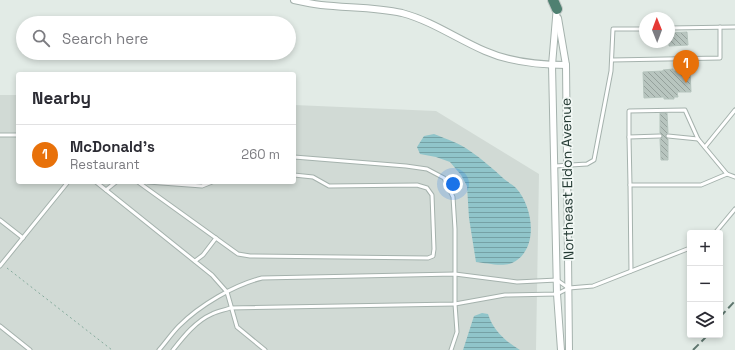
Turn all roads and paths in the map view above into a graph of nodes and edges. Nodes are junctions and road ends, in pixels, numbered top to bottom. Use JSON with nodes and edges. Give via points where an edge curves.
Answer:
{"nodes":[{"id":1,"x":294,"y":0,"type":"edge"},
{"id":2,"x":555,"y":3,"type":"edge"},
{"id":3,"x":720,"y":27,"type":"junction"},
{"id":4,"x":735,"y":27,"type":"edge"},
{"id":5,"x":675,"y":28,"type":"edge"},
{"id":6,"x":639,"y":29,"type":"edge"},
{"id":7,"x":612,"y":60,"type":"junction"},
{"id":8,"x":552,"y":65,"type":"junction"},
{"id":9,"x":566,"y":65,"type":"junction"},
{"id":10,"x":735,"y":110,"type":"edge"},
{"id":11,"x":0,"y":135,"type":"edge"},
{"id":12,"x":16,"y":136,"type":"edge"},
{"id":13,"x":660,"y":136,"type":"dead end"},
{"id":14,"x":668,"y":136,"type":"dead end"},
{"id":15,"x":629,"y":137,"type":"junction"},
{"id":16,"x":698,"y":139,"type":"junction"},
{"id":17,"x":705,"y":147,"type":"junction"},
{"id":18,"x":296,"y":157,"type":"edge"},
{"id":19,"x":567,"y":165,"type":"junction"},
{"id":20,"x":554,"y":166,"type":"junction"},
{"id":21,"x":727,"y":174,"type":"junction"},
{"id":22,"x":296,"y":175,"type":"edge"},
{"id":23,"x":735,"y":177,"type":"edge"},
{"id":24,"x":66,"y":184,"type":"edge"},
{"id":25,"x":98,"y":184,"type":"edge"},
{"id":26,"x":114,"y":184,"type":"edge"},
{"id":27,"x":141,"y":184,"type":"edge"},
{"id":28,"x":175,"y":184,"type":"edge"},
{"id":29,"x":207,"y":184,"type":"edge"},
{"id":30,"x":630,"y":185,"type":"junction"},
{"id":31,"x":106,"y":190,"type":"junction"},
{"id":32,"x":735,"y":209,"type":"edge"},
{"id":33,"x":0,"y":220,"type":"edge"},
{"id":34,"x":718,"y":230,"type":"edge"},
{"id":35,"x":23,"y":238,"type":"junction"},
{"id":36,"x":216,"y":238,"type":"junction"},
{"id":37,"x":687,"y":249,"type":"edge"},
{"id":38,"x":195,"y":261,"type":"junction"},
{"id":39,"x":0,"y":266,"type":"edge"},
{"id":40,"x":7,"y":268,"type":"dead end"},
{"id":41,"x":631,"y":271,"type":"junction"},
{"id":42,"x":455,"y":274,"type":"junction"},
{"id":43,"x":557,"y":280,"type":"junction"},
{"id":44,"x":569,"y":288,"type":"junction"},
{"id":45,"x":226,"y":292,"type":"junction"},
{"id":46,"x":557,"y":294,"type":"junction"},
{"id":47,"x":455,"y":304,"type":"junction"},
{"id":48,"x":230,"y":308,"type":"junction"},
{"id":49,"x":0,"y":326,"type":"edge"},
{"id":50,"x":30,"y":350,"type":"edge"},
{"id":51,"x":112,"y":350,"type":"edge"},
{"id":52,"x":159,"y":350,"type":"edge"},
{"id":53,"x":173,"y":350,"type":"edge"},
{"id":54,"x":265,"y":350,"type":"edge"},
{"id":55,"x":451,"y":350,"type":"edge"},
{"id":56,"x":561,"y":350,"type":"edge"},
{"id":57,"x":569,"y":350,"type":"edge"}],
"edges":[{"from":1,"to":8,"type":"street","via":[[320,5],[375,8],[403,14],[428,22],[486,51],[514,60]]},
{"from":2,"to":8,"type":"street","name":"Northeast Eldon Avenue"},
{"from":2,"to":9,"type":"street","name":"Northeast Eldon Avenue"},
{"from":3,"to":4,"type":"lane"},
{"from":3,"to":5,"type":"lane"},
{"from":3,"to":7,"type":"lane","via":[[720,58]]},
{"from":6,"to":7,"type":"lane","via":[[613,29]]},
{"from":7,"to":19,"type":"lane","via":[[594,160],[587,164]]},
{"from":8,"to":9,"type":"street"},
{"from":8,"to":20,"type":"street","name":"Northeast Eldon Avenue"},
{"from":9,"to":19,"type":"street","name":"Northeast Eldon Avenue"},
{"from":10,"to":17,"type":"lane"},
{"from":11,"to":12,"type":"lane"},
{"from":13,"to":15,"type":"lane"},
{"from":14,"to":16,"type":"lane"},
{"from":15,"to":16,"type":"lane","via":[[629,110],[685,110]]},
{"from":15,"to":30,"type":"lane"},
{"from":16,"to":17,"type":"lane"},
{"from":17,"to":21,"type":"lane"},
{"from":18,"to":42,"type":"lane","via":[[406,166],[427,169],[444,178],[453,196]]},
{"from":19,"to":20,"type":"lane"},
{"from":19,"to":44,"type":"street","name":"Northeast Eldon Avenue"},
{"from":20,"to":43,"type":"street","name":"Northeast Eldon Avenue"},
{"from":21,"to":23,"type":"lane"},
{"from":21,"to":30,"type":"lane","via":[[701,184]]},
{"from":22,"to":36,"type":"lane","via":[[313,177],[329,186],[417,185],[427,188],[432,195],[433,256],[250,256],[238,254]]},
{"from":24,"to":35,"type":"lane"},
{"from":25,"to":31,"type":"lane"},
{"from":26,"to":31,"type":"lane"},
{"from":27,"to":36,"type":"lane"},
{"from":28,"to":29,"type":"lane"},
{"from":30,"to":41,"type":"lane"},
{"from":31,"to":38,"type":"lane"},
{"from":32,"to":34,"type":"lane"},
{"from":33,"to":35,"type":"lane"},
{"from":35,"to":39,"type":"lane"},
{"from":36,"to":38,"type":"lane"},
{"from":37,"to":41,"type":"lane"},
{"from":38,"to":45,"type":"lane","via":[[212,275]]},
{"from":40,"to":51,"type":"path"},
{"from":41,"to":44,"type":"lane","via":[[593,286]]},
{"from":42,"to":43,"type":"lane","via":[[517,282]]},
{"from":42,"to":45,"type":"lane","via":[[262,278]]},
{"from":42,"to":47,"type":"lane"},
{"from":43,"to":44,"type":"lane"},
{"from":43,"to":46,"type":"street","name":"Northeast Eldon Avenue"},
{"from":44,"to":46,"type":"lane"},
{"from":44,"to":57,"type":"street","name":"Northeast Eldon Avenue"},
{"from":45,"to":48,"type":"lane"},
{"from":45,"to":52,"type":"lane","via":[[180,325]]},
{"from":46,"to":47,"type":"lane","via":[[505,295]]},
{"from":46,"to":56,"type":"street","name":"Northeast Eldon Avenue"},
{"from":47,"to":48,"type":"lane"},
{"from":47,"to":55,"type":"lane","via":[[457,332]]},
{"from":48,"to":53,"type":"lane","via":[[199,322]]},
{"from":48,"to":54,"type":"lane","via":[[237,327]]},
{"from":49,"to":50,"type":"lane"}]}
